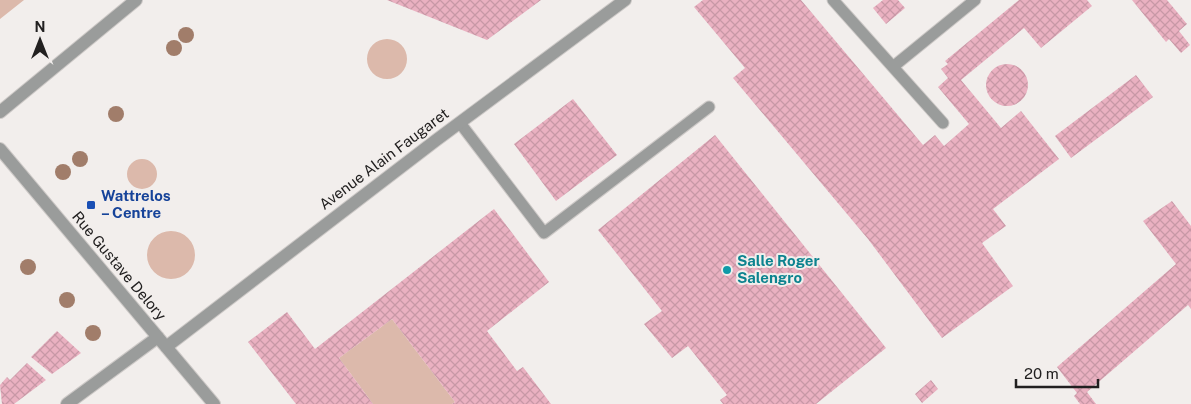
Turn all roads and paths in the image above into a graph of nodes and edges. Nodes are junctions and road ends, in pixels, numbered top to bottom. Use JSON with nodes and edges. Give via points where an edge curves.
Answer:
{"nodes":[{"id":1,"x":136,"y":0,"type":"edge"},
{"id":2,"x":624,"y":0,"type":"edge"},
{"id":3,"x":834,"y":0,"type":"edge"},
{"id":4,"x":975,"y":0,"type":"edge"},
{"id":5,"x":894,"y":66,"type":"junction"},
{"id":6,"x":709,"y":107,"type":"dead end"},
{"id":7,"x":0,"y":112,"type":"edge"},
{"id":8,"x":460,"y":122,"type":"junction"},
{"id":9,"x":943,"y":123,"type":"dead end"},
{"id":10,"x":0,"y":149,"type":"edge"},
{"id":11,"x":162,"y":342,"type":"junction"},
{"id":12,"x":67,"y":404,"type":"edge"},
{"id":13,"x":214,"y":404,"type":"edge"}],
"edges":[{"from":1,"to":7,"type":"street"},
{"from":2,"to":8,"type":"street","name":"Avenue Alain Faugaret"},
{"from":3,"to":5,"type":"lane"},
{"from":4,"to":5,"type":"lane"},
{"from":5,"to":9,"type":"lane"},
{"from":6,"to":8,"type":"lane","via":[[544,232]]},
{"from":8,"to":11,"type":"street","name":"Avenue Alain Faugaret"},
{"from":10,"to":11,"type":"street","name":"Rue Gustave Delory"},
{"from":11,"to":12,"type":"street","name":"Avenue Alain Faugaret"},
{"from":11,"to":13,"type":"street","name":"Rue Gustave Delory"}]}
